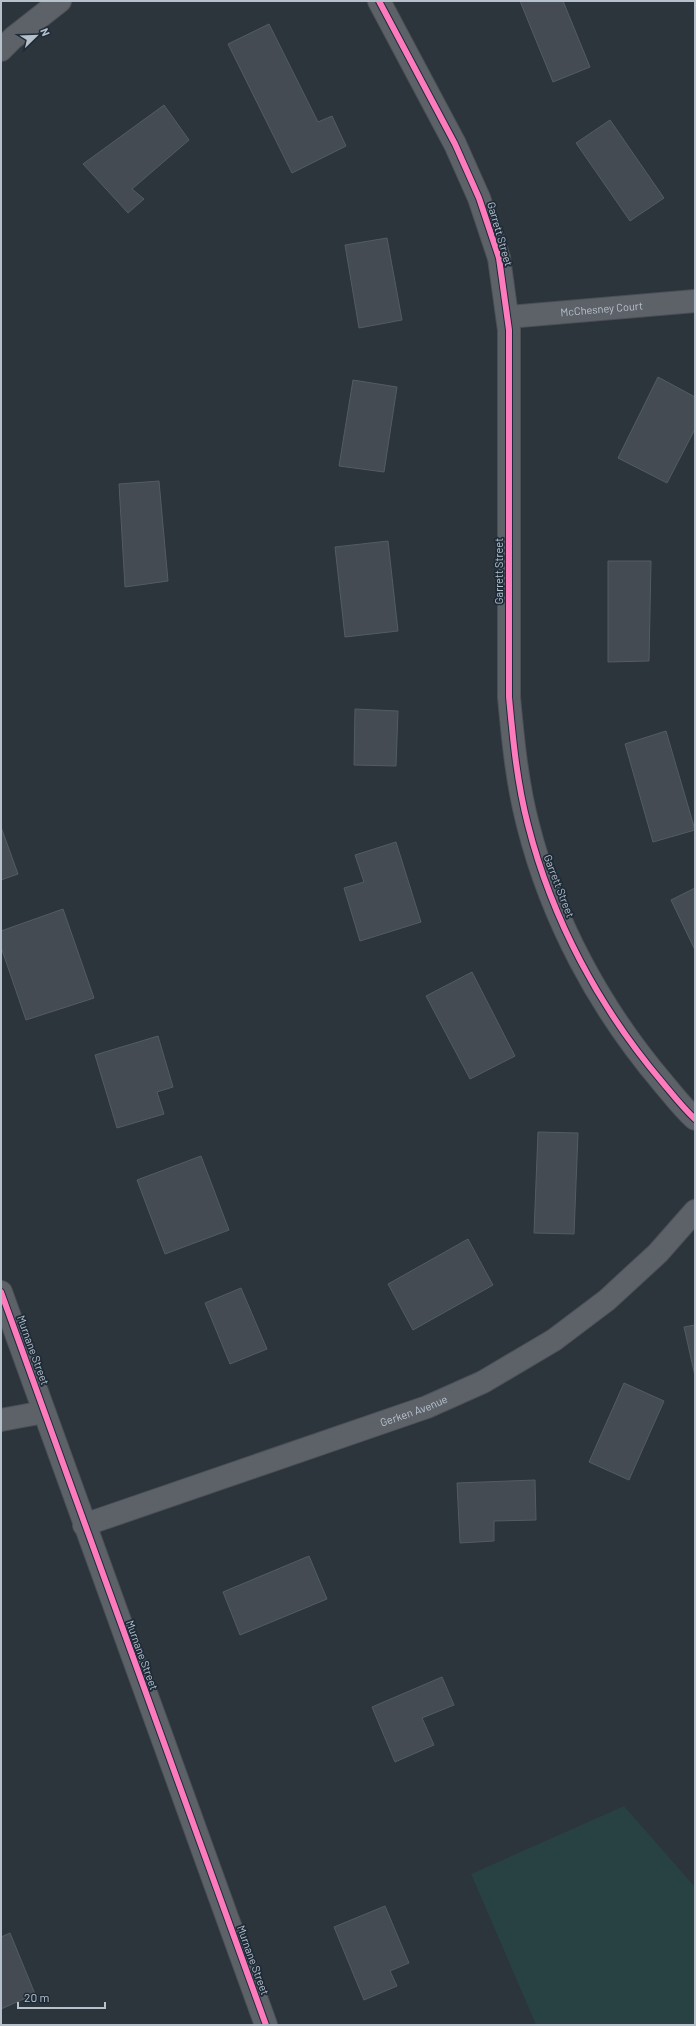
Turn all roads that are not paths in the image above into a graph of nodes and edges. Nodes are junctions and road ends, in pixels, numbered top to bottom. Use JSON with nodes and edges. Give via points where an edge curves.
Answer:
{"nodes":[{"id":1,"x":60,"y":1,"type":"edge"},
{"id":2,"x":379,"y":1,"type":"edge"},
{"id":3,"x":1,"y":50,"type":"edge"},
{"id":4,"x":695,"y":301,"type":"edge"},
{"id":5,"x":508,"y":318,"type":"junction"},
{"id":6,"x":695,"y":1119,"type":"edge"},
{"id":7,"x":695,"y":1211,"type":"edge"},
{"id":8,"x":1,"y":1292,"type":"edge"},
{"id":9,"x":44,"y":1412,"type":"junction"},
{"id":10,"x":1,"y":1420,"type":"edge"},
{"id":11,"x":84,"y":1525,"type":"junction"},
{"id":12,"x":266,"y":2025,"type":"edge"}],
"edges":[{"from":1,"to":3,"type":"street"},
{"from":2,"to":5,"type":"street","name":"Garrett Street","via":[[448,130],[479,198],[499,258]]},
{"from":4,"to":5,"type":"street","name":"McChesney Court"},
{"from":5,"to":6,"type":"street","name":"Garrett Street","via":[[509,697],[514,758],[528,825],[548,889],[573,947],[605,1004],[643,1060]]},
{"from":7,"to":11,"type":"street","name":"Gerken Avenue","via":[[658,1253],[607,1300],[554,1340],[483,1382],[427,1407]]},
{"from":8,"to":9,"type":"street","name":"Murnane Street"},
{"from":9,"to":10,"type":"street"},
{"from":9,"to":11,"type":"street","name":"Murnane Street"},
{"from":11,"to":12,"type":"street","name":"Murnane Street"}]}
